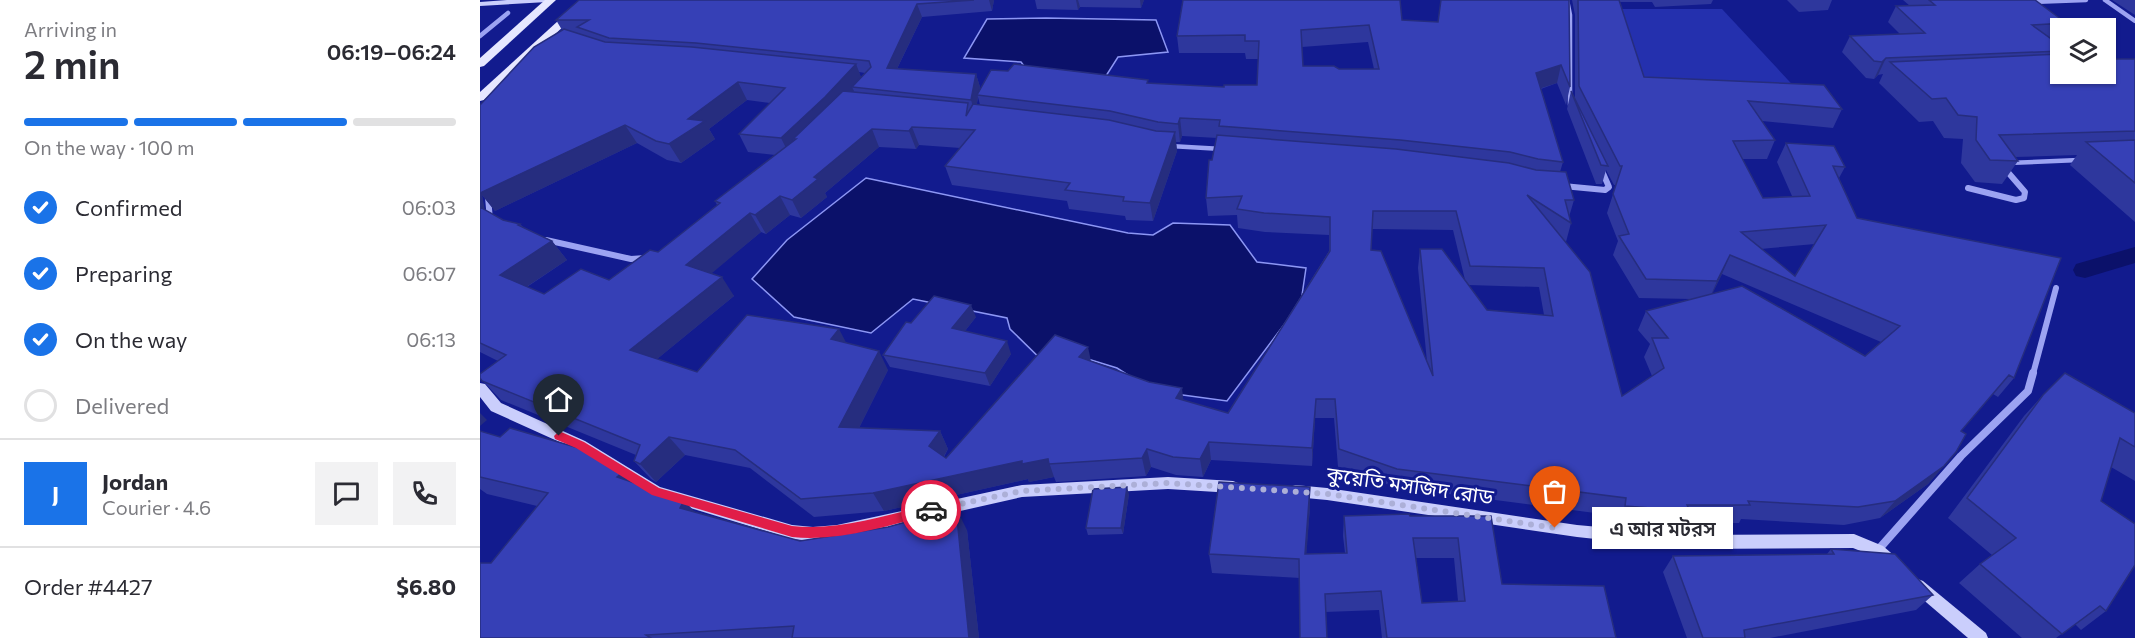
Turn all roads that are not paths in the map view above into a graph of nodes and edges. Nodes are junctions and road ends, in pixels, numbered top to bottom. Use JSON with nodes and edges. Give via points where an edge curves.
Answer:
{"nodes":[{"id":1,"x":549,"y":0,"type":"edge"},
{"id":2,"x":587,"y":0,"type":"edge"},
{"id":3,"x":1567,"y":0,"type":"edge"},
{"id":4,"x":2086,"y":0,"type":"edge"},
{"id":5,"x":2105,"y":0,"type":"edge"},
{"id":6,"x":2026,"y":2,"type":"edge"},
{"id":7,"x":480,"y":4,"type":"edge"},
{"id":8,"x":508,"y":13,"type":"dead end"},
{"id":9,"x":2135,"y":21,"type":"edge"},
{"id":10,"x":480,"y":36,"type":"edge"},
{"id":11,"x":480,"y":64,"type":"edge"},
{"id":12,"x":480,"y":98,"type":"edge"},
{"id":13,"x":1574,"y":115,"type":"edge"},
{"id":14,"x":1160,"y":145,"type":"edge"},
{"id":15,"x":1232,"y":150,"type":"edge"},
{"id":16,"x":2089,"y":159,"type":"edge"},
{"id":17,"x":1598,"y":163,"type":"edge"},
{"id":18,"x":1557,"y":185,"type":"edge"},
{"id":19,"x":1968,"y":188,"type":"dead end"},
{"id":20,"x":488,"y":194,"type":"edge"},
{"id":21,"x":491,"y":217,"type":"junction"},
{"id":22,"x":501,"y":222,"type":"edge"},
{"id":23,"x":488,"y":226,"type":"edge"},
{"id":24,"x":541,"y":238,"type":"edge"},
{"id":25,"x":653,"y":257,"type":"edge"},
{"id":26,"x":2056,"y":288,"type":"edge"},
{"id":27,"x":480,"y":388,"type":"edge"},
{"id":28,"x":1248,"y":488,"type":"edge"},
{"id":29,"x":1282,"y":491,"type":"edge"},
{"id":30,"x":1878,"y":551,"type":"junction"},
{"id":31,"x":1980,"y":638,"type":"edge"}],
"edges":[{"from":1,"to":7,"type":"street"},
{"from":1,"to":11,"type":"main road"},
{"from":2,"to":12,"type":"main road","via":[[557,35]]},
{"from":3,"to":13,"type":"street","via":[[1570,105]]},
{"from":4,"to":6,"type":"street"},
{"from":5,"to":9,"type":"street"},
{"from":8,"to":10,"type":"street"},
{"from":14,"to":15,"type":"street"},
{"from":16,"to":19,"type":"street","via":[[2008,163],[2006,170],[2025,192],[2024,198],[2016,200]]},
{"from":17,"to":18,"type":"street","via":[[1608,183],[1605,190]]},
{"from":20,"to":21,"type":"street"},
{"from":21,"to":22,"type":"street"},
{"from":21,"to":23,"type":"street"},
{"from":24,"to":25,"type":"street","via":[[632,259]]},
{"from":26,"to":30,"type":"street","via":[[2028,391],[1961,456]]},
{"from":27,"to":28,"type":"street","via":[[496,407],[580,445],[656,492],[792,532],[837,532],[1022,491],[1168,483]]},
{"from":29,"to":30,"type":"street","name":"কুয়েতি মসজিদ রোড","via":[[1328,494],[1577,531],[1688,542],[1854,541]]},
{"from":30,"to":31,"type":"street","name":"কুয়েতি মসজিদ রোড"}]}
